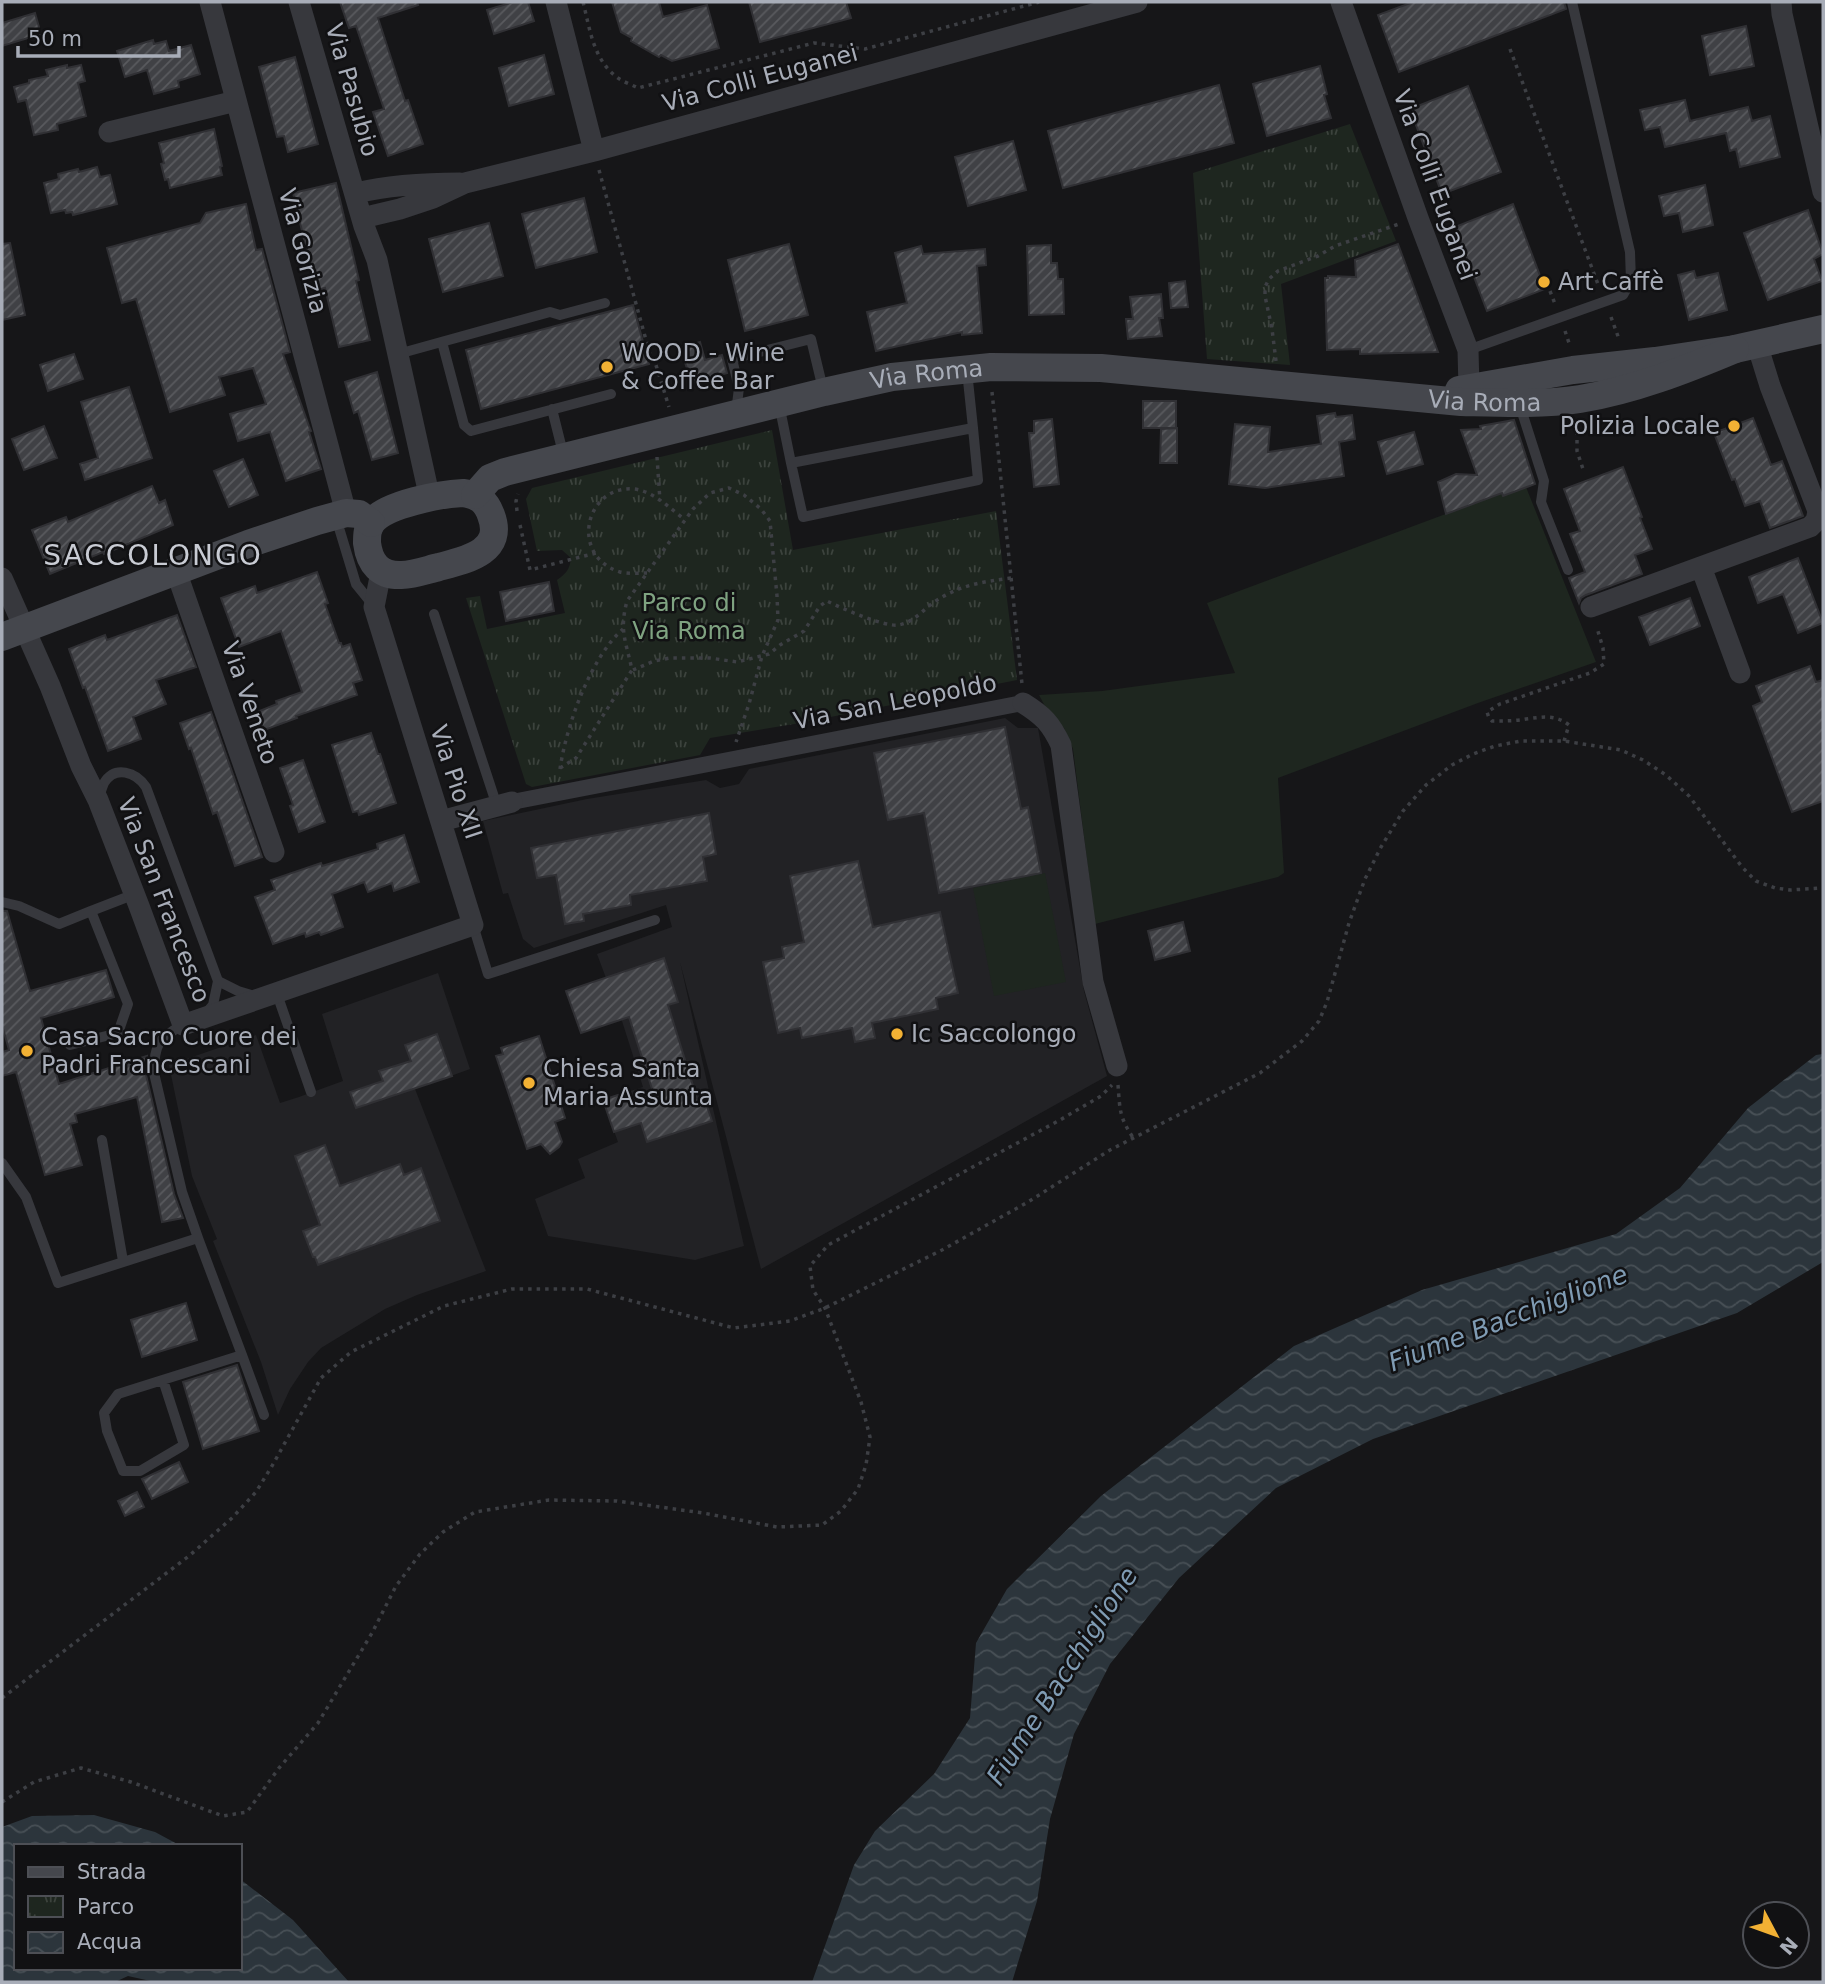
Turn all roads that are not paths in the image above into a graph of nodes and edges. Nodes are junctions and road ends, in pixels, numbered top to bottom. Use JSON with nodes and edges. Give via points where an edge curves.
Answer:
{"nodes":[{"id":1,"x":210,"y":2,"type":"edge"},
{"id":2,"x":299,"y":2,"type":"edge"},
{"id":3,"x":556,"y":2,"type":"edge"},
{"id":4,"x":1137,"y":2,"type":"edge"},
{"id":5,"x":1340,"y":2,"type":"edge"},
{"id":6,"x":1572,"y":2,"type":"edge"},
{"id":7,"x":1781,"y":2,"type":"edge"},
{"id":8,"x":236,"y":101,"type":"junction"},
{"id":9,"x":108,"y":132,"type":"dead end"},
{"id":10,"x":594,"y":151,"type":"junction"},
{"id":11,"x":465,"y":183,"type":"junction"},
{"id":12,"x":1823,"y":192,"type":"edge"},
{"id":13,"x":356,"y":193,"type":"junction"},
{"id":14,"x":400,"y":209,"type":"junction"},
{"id":15,"x":362,"y":218,"type":"junction"},
{"id":16,"x":377,"y":260,"type":"junction"},
{"id":17,"x":605,"y":303,"type":"dead end"},
{"id":18,"x":1813,"y":331,"type":"edge"},
{"id":19,"x":442,"y":342,"type":"junction"},
{"id":20,"x":1746,"y":347,"type":"junction"},
{"id":21,"x":1468,"y":350,"type":"junction"},
{"id":22,"x":398,"y":354,"type":"junction"},
{"id":23,"x":967,"y":369,"type":"junction"},
{"id":24,"x":1469,"y":388,"type":"junction"},
{"id":25,"x":824,"y":392,"type":"junction"},
{"id":26,"x":611,"y":394,"type":"dead end"},
{"id":27,"x":1397,"y":396,"type":"junction"},
{"id":28,"x":778,"y":403,"type":"junction"},
{"id":29,"x":1520,"y":403,"type":"junction"},
{"id":30,"x":552,"y":409,"type":"junction"},
{"id":31,"x":736,"y":413,"type":"junction"},
{"id":32,"x":973,"y":428,"type":"junction"},
{"id":33,"x":564,"y":457,"type":"junction"},
{"id":34,"x":791,"y":463,"type":"junction"},
{"id":35,"x":428,"y":492,"type":"junction"},
{"id":36,"x":475,"y":495,"type":"junction"},
{"id":37,"x":351,"y":517,"type":"junction"},
{"id":38,"x":1820,"y":525,"type":"edge"},
{"id":39,"x":1701,"y":567,"type":"junction"},
{"id":40,"x":1567,"y":570,"type":"dead end"},
{"id":41,"x":176,"y":571,"type":"junction"},
{"id":42,"x":385,"y":573,"type":"junction"},
{"id":43,"x":2,"y":578,"type":"edge"},
{"id":44,"x":374,"y":607,"type":"junction"},
{"id":45,"x":1591,"y":607,"type":"road end"},
{"id":46,"x":434,"y":614,"type":"dead end"},
{"id":47,"x":13,"y":633,"type":"edge"},
{"id":48,"x":1740,"y":673,"type":"dead end"},
{"id":49,"x":1024,"y":703,"type":"joint"},
{"id":50,"x":98,"y":800,"type":"junction"},
{"id":51,"x":504,"y":804,"type":"junction"},
{"id":52,"x":441,"y":821,"type":"junction"},
{"id":53,"x":274,"y":852,"type":"dead end"},
{"id":54,"x":135,"y":894,"type":"junction"},
{"id":55,"x":2,"y":902,"type":"edge"},
{"id":56,"x":91,"y":911,"type":"junction"},
{"id":57,"x":654,"y":920,"type":"dead end"},
{"id":58,"x":473,"y":925,"type":"junction"},
{"id":59,"x":218,"y":981,"type":"junction"},
{"id":60,"x":271,"y":996,"type":"junction"},
{"id":61,"x":193,"y":1022,"type":"junction"},
{"id":62,"x":69,"y":1045,"type":"dead end"},
{"id":63,"x":1117,"y":1071,"type":"road end"},
{"id":64,"x":311,"y":1093,"type":"dead end"},
{"id":65,"x":102,"y":1140,"type":"dead end"},
{"id":66,"x":2,"y":1163,"type":"edge"},
{"id":67,"x":198,"y":1238,"type":"junction"},
{"id":68,"x":123,"y":1261,"type":"junction"},
{"id":69,"x":242,"y":1355,"type":"junction"},
{"id":70,"x":163,"y":1380,"type":"junction"},
{"id":71,"x":264,"y":1415,"type":"dead end"}],
"edges":[{"from":1,"to":8,"type":"street","name":"Via Gorizia"},
{"from":2,"to":13,"type":"street","name":"Via Pasubio"},
{"from":3,"to":10,"type":"street"},
{"from":4,"to":10,"type":"street","name":"Via Colli Euganei"},
{"from":5,"to":21,"type":"street","name":"Via Colli Euganei"},
{"from":6,"to":21,"type":"lane","via":[[1630,252],[1631,281],[1623,295]]},
{"from":7,"to":12,"type":"street"},
{"from":8,"to":9,"type":"street"},
{"from":8,"to":37,"type":"street","name":"Via Gorizia"},
{"from":10,"to":11,"type":"street","name":"Via Colli Euganei"},
{"from":11,"to":13,"type":"street"},
{"from":11,"to":14,"type":"street","name":"Via Colli Euganei"},
{"from":13,"to":15,"type":"street"},
{"from":14,"to":15,"type":"street","name":"Via Colli Euganei"},
{"from":14,"to":16,"type":"street","via":[[384,226]]},
{"from":15,"to":16,"type":"street"},
{"from":16,"to":22,"type":"street"},
{"from":17,"to":19,"type":"lane","via":[[560,315],[550,312]]},
{"from":18,"to":20,"type":"main road","name":"Via Roma"},
{"from":19,"to":22,"type":"lane"},
{"from":19,"to":30,"type":"lane","via":[[464,425],[471,432]]},
{"from":20,"to":24,"type":"main road","name":"Via Roma"},
{"from":20,"to":29,"type":"main road","name":"Via Roma","via":[[1608,394]]},
{"from":20,"to":38,"type":"street","via":[[1761,361]]},
{"from":21,"to":24,"type":"street","name":"Via Colli Euganei"},
{"from":22,"to":35,"type":"street"},
{"from":23,"to":25,"type":"main road","name":"Via Roma","via":[[892,377]]},
{"from":23,"to":27,"type":"main road","name":"Via Roma","via":[[1101,369]]},
{"from":23,"to":32,"type":"lane"},
{"from":24,"to":27,"type":"main road","name":"Via Roma"},
{"from":25,"to":28,"type":"main road","name":"Via Roma"},
{"from":25,"to":31,"type":"lane","via":[[811,339],[797,342],[732,359],[739,388]]},
{"from":26,"to":30,"type":"lane"},
{"from":27,"to":29,"type":"main road","name":"Via Roma"},
{"from":28,"to":31,"type":"main road","name":"Via Roma"},
{"from":28,"to":34,"type":"lane"},
{"from":29,"to":40,"type":"lane","via":[[1544,481],[1541,502]]},
{"from":30,"to":33,"type":"lane"},
{"from":31,"to":33,"type":"main road","name":"Via Roma"},
{"from":32,"to":34,"type":"lane"},
{"from":32,"to":34,"type":"lane","via":[[978,480],[803,517]]},
{"from":33,"to":36,"type":"main road","name":"Via Roma","via":[[490,478]]},
{"from":35,"to":36,"type":"main road"},
{"from":35,"to":37,"type":"main road","via":[[381,514]]},
{"from":36,"to":42,"type":"main road","via":[[484,501],[494,530],[491,541],[477,556],[408,575]]},
{"from":37,"to":41,"type":"main road","via":[[248,544]]},
{"from":37,"to":42,"type":"main road","via":[[367,532],[368,549]]},
{"from":37,"to":44,"type":"lane","name":"Via Pio XII","via":[[356,584]]},
{"from":38,"to":39,"type":"street"},
{"from":39,"to":45,"type":"street"},
{"from":39,"to":48,"type":"street"},
{"from":41,"to":47,"type":"main road"},
{"from":41,"to":53,"type":"street","name":"Via Veneto"},
{"from":42,"to":44,"type":"street"},
{"from":43,"to":47,"type":"street","name":"Via San Francesco"},
{"from":44,"to":52,"type":"street","name":"Via Pio XII"},
{"from":46,"to":51,"type":"lane"},
{"from":47,"to":50,"type":"street","name":"Via San Francesco","via":[[50,685]]},
{"from":49,"to":51,"type":"street","name":"Via San Leopoldo"},
{"from":49,"to":63,"type":"street","name":"Via San Leopoldo","via":[[1052,727],[1061,745],[1093,982]]},
{"from":50,"to":54,"type":"street","name":"Via San Francesco"},
{"from":50,"to":59,"type":"lane","via":[[111,775],[121,772],[141,779]]},
{"from":51,"to":52,"type":"street","name":"Via San Leopoldo"},
{"from":52,"to":58,"type":"street","name":"Via Pio XII"},
{"from":54,"to":56,"type":"lane"},
{"from":54,"to":61,"type":"street","name":"Via San Francesco"},
{"from":55,"to":56,"type":"lane","via":[[59,924]]},
{"from":56,"to":62,"type":"lane","via":[[128,1004],[118,1033]]},
{"from":57,"to":58,"type":"lane","name":"Via Pio XII","via":[[488,974]]},
{"from":58,"to":60,"type":"street","name":"Via San Francesco"},
{"from":59,"to":60,"type":"lane","via":[[238,991]]},
{"from":59,"to":61,"type":"lane","via":[[212,1005]]},
{"from":60,"to":61,"type":"street","name":"Via San Francesco"},
{"from":60,"to":64,"type":"lane"},
{"from":61,"to":67,"type":"lane","via":[[159,1042],[154,1073],[182,1192]]},
{"from":65,"to":68,"type":"lane"},
{"from":66,"to":68,"type":"lane","via":[[26,1197],[58,1283]]},
{"from":67,"to":68,"type":"lane"},
{"from":67,"to":69,"type":"lane"},
{"from":69,"to":70,"type":"lane"},
{"from":69,"to":71,"type":"lane"},
{"from":70,"to":70,"type":"lane","via":[[117,1394],[104,1413],[123,1471],[140,1471],[184,1445]]}]}
